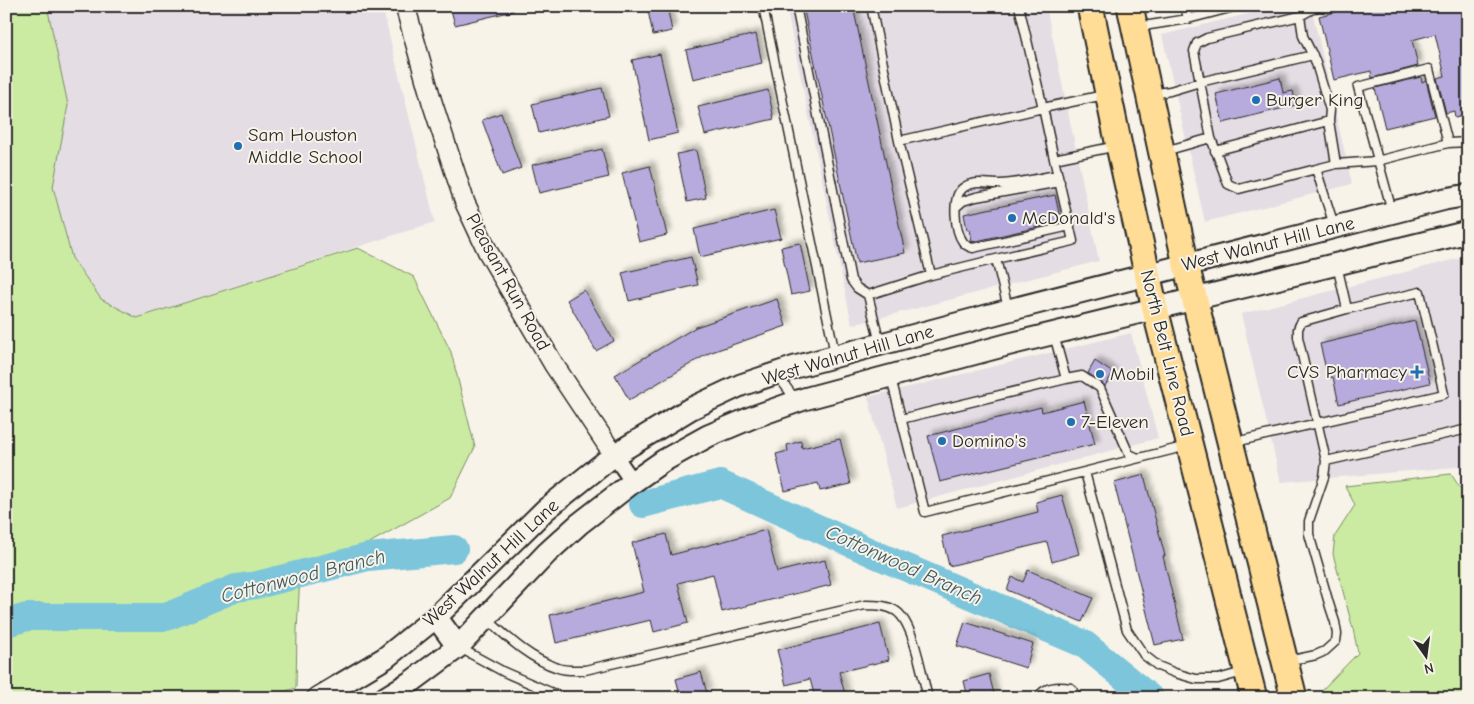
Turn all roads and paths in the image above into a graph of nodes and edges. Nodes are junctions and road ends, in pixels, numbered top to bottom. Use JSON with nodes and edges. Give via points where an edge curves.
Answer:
{"nodes":[{"id":1,"x":405,"y":6,"type":"edge"},
{"id":2,"x":763,"y":6,"type":"edge"},
{"id":3,"x":796,"y":6,"type":"edge"},
{"id":4,"x":871,"y":6,"type":"edge"},
{"id":5,"x":1019,"y":6,"type":"edge"},
{"id":6,"x":1090,"y":6,"type":"edge"},
{"id":7,"x":1185,"y":6,"type":"edge"},
{"id":8,"x":1238,"y":6,"type":"edge"},
{"id":9,"x":1318,"y":6,"type":"edge"},
{"id":10,"x":1300,"y":16,"type":"junction"},
{"id":11,"x":1132,"y":17,"type":"edge"},
{"id":12,"x":1188,"y":19,"type":"junction"},
{"id":13,"x":1313,"y":56,"type":"junction"},
{"id":14,"x":1200,"y":82,"type":"junction"},
{"id":15,"x":1108,"y":94,"type":"junction"},
{"id":16,"x":1149,"y":95,"type":"junction"},
{"id":17,"x":1043,"y":108,"type":"junction"},
{"id":18,"x":1329,"y":121,"type":"junction"},
{"id":19,"x":1211,"y":138,"type":"junction"},
{"id":20,"x":899,"y":140,"type":"junction"},
{"id":21,"x":1468,"y":142,"type":"edge"},
{"id":22,"x":1448,"y":143,"type":"junction"},
{"id":23,"x":1119,"y":146,"type":"junction"},
{"id":24,"x":1215,"y":151,"type":"junction"},
{"id":25,"x":1161,"y":152,"type":"junction"},
{"id":26,"x":1054,"y":159,"type":"junction"},
{"id":27,"x":1378,"y":161,"type":"junction"},
{"id":28,"x":1336,"y":164,"type":"junction"},
{"id":29,"x":1316,"y":169,"type":"junction"},
{"id":30,"x":1059,"y":178,"type":"junction"},
{"id":31,"x":1468,"y":195,"type":"edge"},
{"id":32,"x":956,"y":208,"type":"junction"},
{"id":33,"x":1392,"y":213,"type":"junction"},
{"id":34,"x":1070,"y":226,"type":"junction"},
{"id":35,"x":1335,"y":227,"type":"junction"},
{"id":36,"x":1468,"y":232,"type":"edge"},
{"id":37,"x":996,"y":260,"type":"junction"},
{"id":38,"x":1337,"y":263,"type":"junction"},
{"id":39,"x":1186,"y":265,"type":"junction"},
{"id":40,"x":931,"y":275,"type":"junction"},
{"id":41,"x":1147,"y":275,"type":"junction"},
{"id":42,"x":868,"y":296,"type":"junction"},
{"id":43,"x":1194,"y":299,"type":"junction"},
{"id":44,"x":1155,"y":309,"type":"junction"},
{"id":45,"x":1347,"y":309,"type":"junction"},
{"id":46,"x":1009,"y":310,"type":"junction"},
{"id":47,"x":1054,"y":333,"type":"junction"},
{"id":48,"x":880,"y":344,"type":"junction"},
{"id":49,"x":836,"y":356,"type":"junction"},
{"id":50,"x":776,"y":374,"type":"junction"},
{"id":51,"x":890,"y":376,"type":"junction"},
{"id":52,"x":1066,"y":379,"type":"junction"},
{"id":53,"x":798,"y":401,"type":"junction"},
{"id":54,"x":901,"y":419,"type":"junction"},
{"id":55,"x":1318,"y":422,"type":"junction"},
{"id":56,"x":1468,"y":429,"type":"edge"},
{"id":57,"x":1230,"y":443,"type":"junction"},
{"id":58,"x":1190,"y":446,"type":"junction"},
{"id":59,"x":614,"y":456,"type":"junction"},
{"id":60,"x":1139,"y":459,"type":"junction"},
{"id":61,"x":1326,"y":461,"type":"junction"},
{"id":62,"x":1085,"y":472,"type":"junction"},
{"id":63,"x":633,"y":482,"type":"junction"},
{"id":64,"x":463,"y":592,"type":"junction"},
{"id":65,"x":436,"y":617,"type":"junction"},
{"id":66,"x":485,"y":618,"type":"junction"},
{"id":67,"x":458,"y":647,"type":"junction"},
{"id":68,"x":1285,"y":662,"type":"junction"},
{"id":69,"x":1248,"y":671,"type":"junction"},
{"id":70,"x":396,"y":695,"type":"edge"},
{"id":71,"x":318,"y":698,"type":"edge"},
{"id":72,"x":564,"y":698,"type":"edge"},
{"id":73,"x":928,"y":698,"type":"edge"},
{"id":74,"x":1038,"y":698,"type":"edge"},
{"id":75,"x":1078,"y":698,"type":"edge"},
{"id":76,"x":1254,"y":698,"type":"edge"},
{"id":77,"x":1294,"y":698,"type":"edge"}],
"edges":[{"from":1,"to":59,"type":"street","name":"Pleasant Run Road","via":[[465,203],[488,252],[554,365]]},
{"from":2,"to":49,"type":"lane"},
{"from":3,"to":42,"type":"lane","via":[[851,280]]},
{"from":4,"to":20,"type":"lane"},
{"from":5,"to":17,"type":"lane"},
{"from":6,"to":15,"type":"main road","name":"North Belt Line Road"},
{"from":7,"to":12,"type":"lane"},
{"from":8,"to":12,"type":"lane"},
{"from":9,"to":10,"type":"lane"},
{"from":10,"to":13,"type":"lane"},
{"from":10,"to":14,"type":"lane","via":[[1207,38],[1197,44],[1194,51]]},
{"from":11,"to":12,"type":"lane"},
{"from":11,"to":16,"type":"main road","name":"North Belt Line Road"},
{"from":13,"to":14,"type":"lane"},
{"from":13,"to":18,"type":"lane","via":[[1330,110]]},
{"from":14,"to":16,"type":"lane"},
{"from":14,"to":19,"type":"lane"},
{"from":15,"to":17,"type":"lane"},
{"from":15,"to":23,"type":"main road","name":"North Belt Line Road"},
{"from":16,"to":25,"type":"main road","name":"North Belt Line Road"},
{"from":17,"to":20,"type":"lane"},
{"from":17,"to":26,"type":"lane"},
{"from":18,"to":24,"type":"lane"},
{"from":18,"to":28,"type":"lane"},
{"from":19,"to":24,"type":"lane"},
{"from":19,"to":25,"type":"lane"},
{"from":20,"to":40,"type":"lane"},
{"from":21,"to":22,"type":"lane"},
{"from":22,"to":27,"type":"lane"},
{"from":22,"to":27,"type":"lane","via":[[1429,69],[1385,80],[1358,87]]},
{"from":23,"to":26,"type":"lane"},
{"from":23,"to":41,"type":"main road","name":"North Belt Line Road"},
{"from":24,"to":29,"type":"lane","via":[[1228,184],[1239,189]]},
{"from":25,"to":39,"type":"main road","name":"North Belt Line Road"},
{"from":26,"to":30,"type":"lane"},
{"from":27,"to":28,"type":"lane"},
{"from":27,"to":33,"type":"lane"},
{"from":28,"to":29,"type":"lane"},
{"from":29,"to":35,"type":"lane"},
{"from":30,"to":32,"type":"lane","via":[[976,197],[963,201]]},
{"from":30,"to":32,"type":"lane","via":[[969,185],[958,195]]},
{"from":30,"to":34,"type":"lane"},
{"from":31,"to":33,"type":"main road","name":"West Walnut Hill Lane"},
{"from":32,"to":34,"type":"lane","via":[[959,235],[967,246],[973,248]]},
{"from":33,"to":35,"type":"main road","name":"West Walnut Hill Lane"},
{"from":34,"to":37,"type":"lane","via":[[1073,241]]},
{"from":35,"to":39,"type":"main road","name":"West Walnut Hill Lane"},
{"from":36,"to":38,"type":"main road","name":"West Walnut Hill Lane"},
{"from":37,"to":40,"type":"lane"},
{"from":37,"to":46,"type":"lane"},
{"from":38,"to":43,"type":"main road","name":"West Walnut Hill Lane"},
{"from":38,"to":45,"type":"lane"},
{"from":39,"to":41,"type":"main road","name":"West Walnut Hill Lane"},
{"from":39,"to":43,"type":"main road","name":"North Belt Line Road"},
{"from":40,"to":42,"type":"lane"},
{"from":41,"to":44,"type":"main road","name":"North Belt Line Road"},
{"from":41,"to":46,"type":"main road","name":"West Walnut Hill Lane"},
{"from":42,"to":48,"type":"lane"},
{"from":43,"to":44,"type":"main road","name":"West Walnut Hill Lane"},
{"from":43,"to":57,"type":"main road","name":"North Belt Line Road"},
{"from":44,"to":47,"type":"main road","name":"West Walnut Hill Lane"},
{"from":44,"to":58,"type":"main road","name":"North Belt Line Road"},
{"from":45,"to":55,"type":"lane","via":[[1301,322],[1298,329]]},
{"from":45,"to":55,"type":"lane","via":[[1420,292],[1444,394]]},
{"from":46,"to":48,"type":"main road","name":"West Walnut Hill Lane"},
{"from":47,"to":51,"type":"main road","name":"West Walnut Hill Lane"},
{"from":47,"to":52,"type":"lane"},
{"from":48,"to":49,"type":"main road","name":"West Walnut Hill Lane"},
{"from":48,"to":51,"type":"main road"},
{"from":49,"to":50,"type":"main road","name":"West Walnut Hill Lane"},
{"from":50,"to":53,"type":"lane"},
{"from":50,"to":59,"type":"main road","name":"West Walnut Hill Lane","via":[[741,385],[690,409]]},
{"from":51,"to":53,"type":"main road","name":"West Walnut Hill Lane"},
{"from":51,"to":54,"type":"lane"},
{"from":52,"to":54,"type":"lane"},
{"from":52,"to":60,"type":"lane","via":[[1082,376],[1100,388],[1129,454]]},
{"from":53,"to":63,"type":"main road","name":"West Walnut Hill Lane","via":[[708,436]]},
{"from":54,"to":62,"type":"lane","via":[[925,512]]},
{"from":55,"to":57,"type":"lane"},
{"from":55,"to":61,"type":"lane"},
{"from":56,"to":61,"type":"lane"},
{"from":57,"to":68,"type":"main road","name":"North Belt Line Road"},
{"from":58,"to":60,"type":"lane"},
{"from":58,"to":69,"type":"main road","name":"North Belt Line Road"},
{"from":59,"to":63,"type":"street","name":"Pleasant Run Road"},
{"from":59,"to":64,"type":"main road","name":"West Walnut Hill Lane","via":[[545,510]]},
{"from":60,"to":62,"type":"lane"},
{"from":61,"to":68,"type":"lane","via":[[1309,521],[1309,534],[1335,622],[1336,641],[1316,655]]},
{"from":62,"to":69,"type":"lane","via":[[1127,630],[1144,655],[1158,666],[1196,679],[1218,679]]},
{"from":63,"to":66,"type":"main road","name":"West Walnut Hill Lane","via":[[546,553]]},
{"from":64,"to":65,"type":"main road","name":"West Walnut Hill Lane"},
{"from":64,"to":66,"type":"main road"},
{"from":65,"to":67,"type":"main road"},
{"from":65,"to":71,"type":"main road","name":"West Walnut Hill Lane","via":[[385,658]]},
{"from":66,"to":67,"type":"main road","name":"West Walnut Hill Lane"},
{"from":66,"to":73,"type":"lane","via":[[515,644],[539,659],[559,669],[585,670],[865,605],[882,605],[896,611],[912,635]]},
{"from":67,"to":70,"type":"main road","name":"West Walnut Hill Lane"},
{"from":67,"to":72,"type":"lane","via":[[504,672]]},
{"from":68,"to":69,"type":"main road"},
{"from":68,"to":77,"type":"main road","name":"North Belt Line Road"},
{"from":69,"to":76,"type":"main road","name":"North Belt Line Road"},
{"from":74,"to":75,"type":"lane","via":[[1040,692],[1060,686],[1071,688]]}]}
